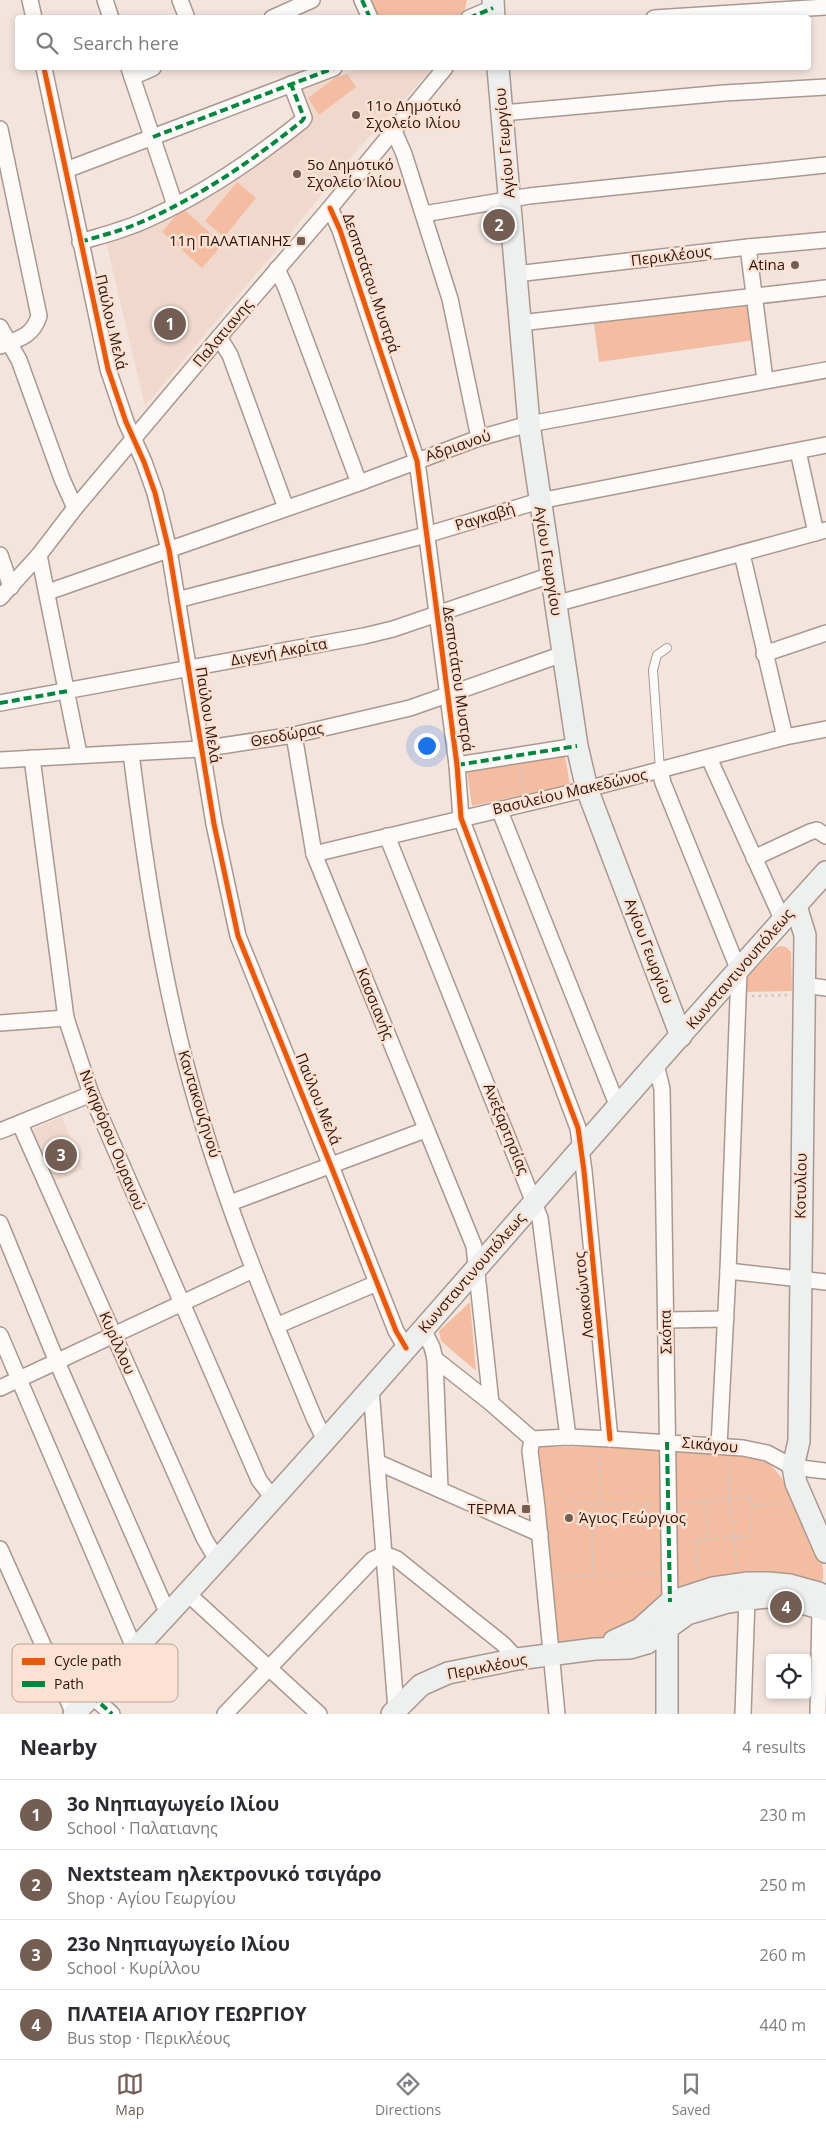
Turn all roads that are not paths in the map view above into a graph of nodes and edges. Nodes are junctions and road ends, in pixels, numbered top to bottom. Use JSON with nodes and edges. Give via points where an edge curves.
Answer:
{"nodes":[{"id":1,"x":30,"y":0,"type":"edge"},
{"id":2,"x":104,"y":0,"type":"edge"},
{"id":3,"x":180,"y":0,"type":"edge"},
{"id":4,"x":312,"y":0,"type":"edge"},
{"id":5,"x":362,"y":0,"type":"edge"},
{"id":6,"x":826,"y":7,"type":"edge"},
{"id":7,"x":277,"y":10,"type":"edge"},
{"id":8,"x":491,"y":11,"type":"edge"},
{"id":9,"x":33,"y":15,"type":"edge"},
{"id":10,"x":110,"y":15,"type":"edge"},
{"id":11,"x":187,"y":15,"type":"edge"},
{"id":12,"x":369,"y":15,"type":"edge"},
{"id":13,"x":478,"y":15,"type":"edge"},
{"id":14,"x":701,"y":15,"type":"edge"},
{"id":15,"x":44,"y":70,"type":"edge"},
{"id":16,"x":329,"y":70,"type":"edge"},
{"id":17,"x":443,"y":70,"type":"edge"},
{"id":18,"x":498,"y":70,"type":"edge"},
{"id":19,"x":130,"y":72,"type":"edge"},
{"id":20,"x":291,"y":84,"type":"junction"},
{"id":21,"x":826,"y":87,"type":"edge"},
{"id":22,"x":502,"y":113,"type":"junction"},
{"id":23,"x":0,"y":129,"type":"edge"},
{"id":24,"x":394,"y":131,"type":"junction"},
{"id":25,"x":153,"y":137,"type":"junction"},
{"id":26,"x":826,"y":165,"type":"edge"},
{"id":27,"x":66,"y":170,"type":"junction"},
{"id":28,"x":509,"y":198,"type":"junction"},
{"id":29,"x":175,"y":205,"type":"junction"},
{"id":30,"x":330,"y":208,"type":"junction"},
{"id":31,"x":424,"y":214,"type":"junction"},
{"id":32,"x":826,"y":240,"type":"edge"},
{"id":33,"x":80,"y":242,"type":"junction"},
{"id":34,"x":748,"y":247,"type":"junction"},
{"id":35,"x":277,"y":269,"type":"junction"},
{"id":36,"x":516,"y":274,"type":"junction"},
{"id":37,"x":826,"y":288,"type":"edge"},
{"id":38,"x":754,"y":297,"type":"junction"},
{"id":39,"x":520,"y":323,"type":"junction"},
{"id":40,"x":0,"y":327,"type":"edge"},
{"id":41,"x":219,"y":337,"type":"junction"},
{"id":42,"x":4,"y":344,"type":"edge"},
{"id":43,"x":826,"y":370,"type":"edge"},
{"id":44,"x":765,"y":380,"type":"junction"},
{"id":45,"x":528,"y":424,"type":"junction"},
{"id":46,"x":479,"y":438,"type":"junction"},
{"id":47,"x":132,"y":440,"type":"junction"},
{"id":48,"x":826,"y":446,"type":"edge"},
{"id":49,"x":798,"y":451,"type":"junction"},
{"id":50,"x":417,"y":461,"type":"junction"},
{"id":51,"x":359,"y":483,"type":"junction"},
{"id":52,"x":539,"y":501,"type":"junction"},
{"id":53,"x":75,"y":508,"type":"junction"},
{"id":54,"x":286,"y":508,"type":"junction"},
{"id":55,"x":821,"y":531,"type":"edge"},
{"id":56,"x":426,"y":535,"type":"junction"},
{"id":57,"x":169,"y":550,"type":"junction"},
{"id":58,"x":742,"y":554,"type":"junction"},
{"id":59,"x":0,"y":555,"type":"edge"},
{"id":60,"x":39,"y":555,"type":"junction"},
{"id":61,"x":551,"y":575,"type":"junction"},
{"id":62,"x":11,"y":587,"type":"junction"},
{"id":63,"x":48,"y":592,"type":"junction"},
{"id":64,"x":0,"y":598,"type":"edge"},
{"id":65,"x":178,"y":600,"type":"junction"},
{"id":66,"x":555,"y":604,"type":"junction"},
{"id":67,"x":436,"y":614,"type":"junction"},
{"id":68,"x":826,"y":633,"type":"edge"},
{"id":69,"x":667,"y":648,"type":"dead end"},
{"id":70,"x":563,"y":654,"type":"junction"},
{"id":71,"x":764,"y":654,"type":"junction"},
{"id":72,"x":188,"y":668,"type":"junction"},
{"id":73,"x":68,"y":690,"type":"junction"},
{"id":74,"x":448,"y":694,"type":"junction"},
{"id":75,"x":0,"y":703,"type":"edge"},
{"id":76,"x":826,"y":729,"type":"edge"},
{"id":77,"x":294,"y":735,"type":"junction"},
{"id":78,"x":785,"y":737,"type":"junction"},
{"id":79,"x":577,"y":746,"type":"junction"},
{"id":80,"x":201,"y":749,"type":"junction"},
{"id":81,"x":131,"y":753,"type":"junction"},
{"id":82,"x":79,"y":754,"type":"junction"},
{"id":83,"x":32,"y":758,"type":"junction"},
{"id":84,"x":709,"y":758,"type":"junction"},
{"id":85,"x":0,"y":760,"type":"edge"},
{"id":86,"x":457,"y":765,"type":"junction"},
{"id":87,"x":660,"y":770,"type":"junction"},
{"id":88,"x":587,"y":789,"type":"junction"},
{"id":89,"x":499,"y":809,"type":"junction"},
{"id":90,"x":461,"y":818,"type":"junction"},
{"id":91,"x":387,"y":836,"type":"junction"},
{"id":92,"x":826,"y":836,"type":"edge"},
{"id":93,"x":314,"y":854,"type":"junction"},
{"id":94,"x":754,"y":858,"type":"junction"},
{"id":95,"x":826,"y":872,"type":"edge"},
{"id":96,"x":789,"y":913,"type":"junction"},
{"id":97,"x":738,"y":971,"type":"junction"},
{"id":98,"x":826,"y":988,"type":"edge"},
{"id":99,"x":804,"y":990,"type":"junction"},
{"id":100,"x":66,"y":1018,"type":"junction"},
{"id":101,"x":0,"y":1023,"type":"edge"},
{"id":102,"x":681,"y":1036,"type":"junction"},
{"id":103,"x":656,"y":1064,"type":"junction"},
{"id":104,"x":91,"y":1094,"type":"junction"},
{"id":105,"x":618,"y":1107,"type":"junction"},
{"id":106,"x":20,"y":1124,"type":"junction"},
{"id":107,"x":425,"y":1130,"type":"junction"},
{"id":108,"x":0,"y":1131,"type":"edge"},
{"id":109,"x":582,"y":1148,"type":"junction"},
{"id":110,"x":331,"y":1166,"type":"junction"},
{"id":111,"x":535,"y":1202,"type":"junction"},
{"id":112,"x":230,"y":1203,"type":"junction"},
{"id":113,"x":0,"y":1223,"type":"edge"},
{"id":114,"x":477,"y":1267,"type":"junction"},
{"id":115,"x":253,"y":1270,"type":"junction"},
{"id":116,"x":728,"y":1271,"type":"junction"},
{"id":117,"x":800,"y":1278,"type":"junction"},
{"id":118,"x":826,"y":1282,"type":"edge"},
{"id":119,"x":376,"y":1283,"type":"junction"},
{"id":120,"x":181,"y":1304,"type":"junction"},
{"id":121,"x":726,"y":1319,"type":"junction"},
{"id":122,"x":666,"y":1320,"type":"junction"},
{"id":123,"x":276,"y":1326,"type":"junction"},
{"id":124,"x":423,"y":1329,"type":"junction"},
{"id":125,"x":0,"y":1335,"type":"edge"},
{"id":126,"x":113,"y":1335,"type":"junction"},
{"id":127,"x":406,"y":1348,"type":"junction"},
{"id":128,"x":435,"y":1358,"type":"junction"},
{"id":129,"x":57,"y":1362,"type":"junction"},
{"id":130,"x":19,"y":1379,"type":"junction"},
{"id":131,"x":0,"y":1388,"type":"edge"},
{"id":132,"x":371,"y":1388,"type":"junction"},
{"id":133,"x":490,"y":1403,"type":"junction"},
{"id":134,"x":568,"y":1437,"type":"junction"},
{"id":135,"x":532,"y":1439,"type":"junction"},
{"id":136,"x":605,"y":1439,"type":"junction"},
{"id":137,"x":325,"y":1440,"type":"junction"},
{"id":138,"x":667,"y":1442,"type":"junction"},
{"id":139,"x":725,"y":1447,"type":"junction"},
{"id":140,"x":376,"y":1462,"type":"junction"},
{"id":141,"x":793,"y":1467,"type":"junction"},
{"id":142,"x":826,"y":1471,"type":"edge"},
{"id":143,"x":440,"y":1489,"type":"junction"},
{"id":144,"x":273,"y":1498,"type":"junction"},
{"id":145,"x":540,"y":1534,"type":"junction"},
{"id":146,"x":0,"y":1549,"type":"edge"},
{"id":147,"x":826,"y":1552,"type":"edge"},
{"id":148,"x":384,"y":1554,"type":"junction"},
{"id":149,"x":217,"y":1560,"type":"junction"},
{"id":150,"x":743,"y":1591,"type":"junction"},
{"id":151,"x":188,"y":1594,"type":"junction"},
{"id":152,"x":824,"y":1600,"type":"edge"},
{"id":153,"x":670,"y":1602,"type":"junction"},
{"id":154,"x":168,"y":1614,"type":"junction"},
{"id":155,"x":667,"y":1629,"type":"junction"},
{"id":156,"x":43,"y":1644,"type":"edge"},
{"id":157,"x":133,"y":1644,"type":"edge"},
{"id":158,"x":141,"y":1644,"type":"edge"},
{"id":159,"x":595,"y":1649,"type":"junction"},
{"id":160,"x":551,"y":1656,"type":"junction"},
{"id":161,"x":518,"y":1659,"type":"junction"},
{"id":162,"x":269,"y":1668,"type":"junction"},
{"id":163,"x":69,"y":1702,"type":"edge"},
{"id":164,"x":86,"y":1702,"type":"edge"},
{"id":165,"x":99,"y":1702,"type":"edge"},
{"id":166,"x":394,"y":1711,"type":"edge"},
{"id":167,"x":74,"y":1714,"type":"edge"},
{"id":168,"x":112,"y":1714,"type":"edge"},
{"id":169,"x":224,"y":1714,"type":"edge"},
{"id":170,"x":319,"y":1714,"type":"edge"},
{"id":171,"x":557,"y":1714,"type":"edge"},
{"id":172,"x":667,"y":1714,"type":"edge"},
{"id":173,"x":743,"y":1714,"type":"edge"},
{"id":174,"x":818,"y":1714,"type":"edge"}],
"edges":[{"from":1,"to":9,"type":"street"},
{"from":2,"to":10,"type":"street"},
{"from":3,"to":11,"type":"street"},
{"from":4,"to":7,"type":"street"},
{"from":5,"to":12,"type":"street"},
{"from":6,"to":14,"type":"street"},
{"from":8,"to":13,"type":"street"},
{"from":15,"to":27,"type":"street","name":"Παύλου Μελά"},
{"from":16,"to":20,"type":"street"},
{"from":17,"to":24,"type":"street","name":"Παλατιανης"},
{"from":18,"to":22,"type":"street","name":"Αγίου Γεωργίου"},
{"from":19,"to":25,"type":"street"},
{"from":20,"to":25,"type":"street"},
{"from":20,"to":29,"type":"street","via":[[304,118],[302,122],[234,172]]},
{"from":21,"to":22,"type":"street"},
{"from":22,"to":28,"type":"street","name":"Αγίου Γεωργίου"},
{"from":23,"to":42,"type":"street","via":[[39,316],[30,333]]},
{"from":24,"to":30,"type":"street","name":"Παλατιανης"},
{"from":24,"to":31,"type":"street"},
{"from":25,"to":27,"type":"street"},
{"from":25,"to":29,"type":"street"},
{"from":26,"to":28,"type":"street"},
{"from":27,"to":33,"type":"street","name":"Παύλου Μελά"},
{"from":28,"to":31,"type":"street"},
{"from":28,"to":36,"type":"street","name":"Αγίου Γεωργίου"},
{"from":29,"to":33,"type":"street","via":[[138,223]]},
{"from":30,"to":35,"type":"street","name":"Παλατιανης"},
{"from":30,"to":50,"type":"street","name":"Δεσποτάτου Μυστρά"},
{"from":31,"to":46,"type":"street","via":[[450,299]]},
{"from":32,"to":34,"type":"street","name":"Περικλέους"},
{"from":33,"to":47,"type":"street","name":"Παύλου Μελά","via":[[108,369]]},
{"from":34,"to":36,"type":"street","name":"Περικλέους"},
{"from":34,"to":38,"type":"street"},
{"from":35,"to":41,"type":"street","name":"Παλατιανης"},
{"from":35,"to":51,"type":"street"},
{"from":36,"to":39,"type":"street","name":"Αγίου Γεωργίου"},
{"from":37,"to":38,"type":"street"},
{"from":38,"to":39,"type":"street"},
{"from":38,"to":44,"type":"street"},
{"from":39,"to":45,"type":"street","name":"Αγίου Γεωργίου"},
{"from":40,"to":42,"type":"street"},
{"from":41,"to":47,"type":"street","name":"Παλατιανης"},
{"from":41,"to":54,"type":"street","via":[[230,355]]},
{"from":42,"to":53,"type":"street","via":[[19,360]]},
{"from":43,"to":44,"type":"street","name":"Αδριανού"},
{"from":44,"to":45,"type":"street","name":"Αδριανού"},
{"from":45,"to":46,"type":"street","name":"Αδριανού"},
{"from":45,"to":52,"type":"street","name":"Αγίου Γεωργίου"},
{"from":46,"to":50,"type":"street","name":"Αδριανού"},
{"from":47,"to":53,"type":"street","name":"Παλατιανης"},
{"from":47,"to":57,"type":"street","name":"Παύλου Μελά","via":[[155,494]]},
{"from":48,"to":49,"type":"street","name":"Ραγκαβή"},
{"from":49,"to":52,"type":"street","name":"Ραγκαβή"},
{"from":49,"to":55,"type":"street"},
{"from":50,"to":51,"type":"street","name":"Αδριανού"},
{"from":50,"to":56,"type":"street","name":"Δεσποτάτου Μυστρά"},
{"from":51,"to":54,"type":"street","name":"Αδριανού"},
{"from":52,"to":56,"type":"street","name":"Ραγκαβή"},
{"from":52,"to":61,"type":"street","name":"Αγίου Γεωργίου"},
{"from":53,"to":60,"type":"street","name":"Παλατιανης"},
{"from":54,"to":57,"type":"street","name":"Αδριανού"},
{"from":55,"to":58,"type":"street"},
{"from":56,"to":65,"type":"street","name":"Ραγκαβή"},
{"from":56,"to":67,"type":"street","name":"Δεσποτάτου Μυστρά"},
{"from":57,"to":63,"type":"street","name":"Αδριανού"},
{"from":57,"to":65,"type":"street","name":"Παύλου Μελά"},
{"from":58,"to":66,"type":"street"},
{"from":58,"to":71,"type":"street"},
{"from":59,"to":62,"type":"street"},
{"from":60,"to":62,"type":"street","name":"Παλατιανης"},
{"from":60,"to":63,"type":"street"},
{"from":61,"to":66,"type":"street","name":"Αγίου Γεωργίου"},
{"from":61,"to":67,"type":"street","name":"Διγενή Ακρίτα"},
{"from":62,"to":64,"type":"street","name":"Παλατιανης"},
{"from":63,"to":73,"type":"street"},
{"from":65,"to":72,"type":"street","name":"Παύλου Μελά"},
{"from":66,"to":70,"type":"street","name":"Αγίου Γεωργίου"},
{"from":67,"to":72,"type":"street","name":"Διγενή Ακρίτα","via":[[364,636]]},
{"from":67,"to":74,"type":"street","name":"Δεσποτάτου Μυστρά"},
{"from":68,"to":71,"type":"street"},
{"from":69,"to":87,"type":"lane","via":[[656,655],[653,670]]},
{"from":70,"to":74,"type":"street","name":"Θεοδώρας"},
{"from":70,"to":79,"type":"street","name":"Αγίου Γεωργίου"},
{"from":71,"to":78,"type":"street"},
{"from":72,"to":73,"type":"street","name":"Διγενή Ακρίτα"},
{"from":72,"to":80,"type":"street","name":"Παύλου Μελά"},
{"from":73,"to":75,"type":"street","name":"Διγενή Ακρίτα"},
{"from":73,"to":82,"type":"street"},
{"from":74,"to":77,"type":"street","name":"Θεοδώρας","via":[[410,708]]},
{"from":74,"to":86,"type":"street","name":"Δεσποτάτου Μυστρά"},
{"from":76,"to":78,"type":"street","name":"Βασιλείου Μακεδώνος"},
{"from":77,"to":80,"type":"street","name":"Θεοδώρας"},
{"from":77,"to":93,"type":"street","name":"Κασσιανής"},
{"from":78,"to":84,"type":"street","name":"Βασιλείου Μακεδώνος"},
{"from":79,"to":86,"type":"street"},
{"from":79,"to":88,"type":"street","name":"Αγίου Γεωργίου"},
{"from":80,"to":81,"type":"street","name":"Θεοδώρας"},
{"from":80,"to":110,"type":"street","name":"Παύλου Μελά","via":[[224,879],[238,936]]},
{"from":81,"to":82,"type":"street","name":"Θεοδώρας"},
{"from":81,"to":112,"type":"street","name":"Καντακουζηνού","via":[[144,854],[171,1002],[204,1129]]},
{"from":82,"to":83,"type":"street","name":"Θεοδώρας"},
{"from":83,"to":85,"type":"street","name":"Θεοδώρας"},
{"from":83,"to":100,"type":"street","name":"Νικηφόρου Ουρανού"},
{"from":84,"to":87,"type":"street","name":"Βασιλείου Μακεδώνος"},
{"from":84,"to":94,"type":"street"},
{"from":86,"to":90,"type":"street","name":"Δεσποτάτου Μυστρά"},
{"from":87,"to":88,"type":"street","name":"Βασιλείου Μακεδώνος"},
{"from":87,"to":97,"type":"street"},
{"from":88,"to":89,"type":"street","name":"Βασιλείου Μακεδώνος"},
{"from":88,"to":102,"type":"street","name":"Αγίου Γεωργίου"},
{"from":89,"to":90,"type":"street","name":"Βασιλείου Μακεδώνος"},
{"from":89,"to":105,"type":"street"},
{"from":90,"to":91,"type":"street","name":"Βασιλείου Μακεδώνος"},
{"from":90,"to":109,"type":"street","name":"Δεσποτάτου Μυστρά","via":[[578,1128]]},
{"from":91,"to":93,"type":"street","name":"Βασιλείου Μακεδώνος"},
{"from":91,"to":111,"type":"street","name":"Ανεξαρτησίας"},
{"from":92,"to":94,"type":"street","via":[[817,830],[810,832]]},
{"from":93,"to":107,"type":"street","name":"Κασσιανής"},
{"from":94,"to":96,"type":"street"},
{"from":95,"to":96,"type":"street","name":"Κωνσταντινουπόλεως"},
{"from":96,"to":97,"type":"street","name":"Κωνσταντινουπόλεως"},
{"from":96,"to":99,"type":"street","name":"Κοτυλίου","via":[[805,935]]},
{"from":97,"to":102,"type":"street","name":"Κωνσταντινουπόλεως"},
{"from":97,"to":116,"type":"street"},
{"from":98,"to":99,"type":"street"},
{"from":99,"to":117,"type":"street","name":"Κοτυλίου"},
{"from":100,"to":101,"type":"street"},
{"from":100,"to":104,"type":"street","name":"Νικηφόρου Ουρανού"},
{"from":102,"to":103,"type":"street","name":"Κωνσταντινουπόλεως"},
{"from":103,"to":105,"type":"street","name":"Κωνσταντινουπόλεως"},
{"from":103,"to":122,"type":"street","name":"Σκόπα","via":[[662,1089]]},
{"from":104,"to":106,"type":"street"},
{"from":104,"to":120,"type":"street","name":"Νικηφόρου Ουρανού"},
{"from":105,"to":109,"type":"street","name":"Κωνσταντινουπόλεως"},
{"from":106,"to":108,"type":"street"},
{"from":106,"to":126,"type":"street","name":"Κυρίλλου"},
{"from":107,"to":110,"type":"street"},
{"from":107,"to":114,"type":"street","name":"Κασσιανής","via":[[474,1246]]},
{"from":109,"to":111,"type":"street","name":"Κωνσταντινουπόλεως"},
{"from":109,"to":136,"type":"street","name":"Λαοκοώντος"},
{"from":110,"to":112,"type":"street"},
{"from":110,"to":119,"type":"street","name":"Παύλου Μελά"},
{"from":111,"to":114,"type":"street","name":"Κωνσταντινουπόλεως"},
{"from":111,"to":134,"type":"street","name":"Ανεξαρτησίας","via":[[540,1218]]},
{"from":112,"to":115,"type":"street","name":"Καντακουζηνού"},
{"from":113,"to":129,"type":"street"},
{"from":114,"to":124,"type":"street","name":"Κωνσταντινουπόλεως"},
{"from":114,"to":133,"type":"street","name":"Κασσιανής"},
{"from":115,"to":120,"type":"street"},
{"from":115,"to":123,"type":"street","name":"Καντακουζηνού"},
{"from":116,"to":117,"type":"street"},
{"from":116,"to":121,"type":"street"},
{"from":117,"to":118,"type":"street"},
{"from":117,"to":141,"type":"street","name":"Κοτυλίου","via":[[799,1441]]},
{"from":119,"to":123,"type":"street"},
{"from":119,"to":127,"type":"street","name":"Παύλου Μελά"},
{"from":120,"to":126,"type":"street"},
{"from":120,"to":144,"type":"street","name":"Νικηφόρου Ουρανού","via":[[259,1480]]},
{"from":121,"to":122,"type":"street"},
{"from":121,"to":139,"type":"street"},
{"from":122,"to":138,"type":"street","name":"Σκόπα"},
{"from":123,"to":137,"type":"street","name":"Καντακουζηνού"},
{"from":124,"to":127,"type":"street","name":"Κωνσταντινουπόλεως"},
{"from":124,"to":128,"type":"street"},
{"from":125,"to":130,"type":"street"},
{"from":126,"to":129,"type":"street"},
{"from":126,"to":149,"type":"street","name":"Κυρίλλου","via":[[204,1538]]},
{"from":127,"to":132,"type":"street","name":"Κωνσταντινουπόλεως"},
{"from":128,"to":133,"type":"street"},
{"from":128,"to":143,"type":"street"},
{"from":129,"to":130,"type":"street"},
{"from":129,"to":154,"type":"street"},
{"from":130,"to":131,"type":"street"},
{"from":130,"to":157,"type":"street"},
{"from":132,"to":137,"type":"street","name":"Κωνσταντινουπόλεως"},
{"from":132,"to":140,"type":"street"},
{"from":133,"to":135,"type":"street"},
{"from":134,"to":135,"type":"street","name":"Σικάγου"},
{"from":134,"to":136,"type":"street","name":"Σικάγου"},
{"from":135,"to":145,"type":"street","via":[[530,1451]]},
{"from":136,"to":138,"type":"street","name":"Σικάγου"},
{"from":137,"to":144,"type":"street","name":"Κωνσταντινουπόλεως"},
{"from":138,"to":139,"type":"street","name":"Σικάγου"},
{"from":138,"to":153,"type":"street","name":"Σκόπα"},
{"from":139,"to":141,"type":"street","name":"Σικάγου","via":[[767,1453]]},
{"from":140,"to":143,"type":"street"},
{"from":140,"to":148,"type":"street"},
{"from":141,"to":142,"type":"street"},
{"from":141,"to":147,"type":"street","via":[[796,1483]]},
{"from":143,"to":145,"type":"street"},
{"from":144,"to":149,"type":"street","name":"Κωνσταντινουπόλεως"},
{"from":145,"to":160,"type":"street"},
{"from":146,"to":156,"type":"street"},
{"from":148,"to":161,"type":"street","via":[[397,1559]]},
{"from":148,"to":162,"type":"street","via":[[372,1560]]},
{"from":148,"to":166,"type":"street"},
{"from":149,"to":151,"type":"street","name":"Κωνσταντινουπόλεως"},
{"from":150,"to":152,"type":"street","name":"Περικλέους","via":[[768,1583],[790,1585]]},
{"from":150,"to":153,"type":"street","name":"Περικλέους","via":[[700,1592]]},
{"from":150,"to":155,"type":"street","name":"Περικλέους","via":[[687,1614]]},
{"from":150,"to":173,"type":"street"},
{"from":151,"to":154,"type":"street","name":"Κωνσταντινουπόλεως"},
{"from":151,"to":162,"type":"street"},
{"from":152,"to":174,"type":"street"},
{"from":153,"to":155,"type":"street"},
{"from":153,"to":159,"type":"street","name":"Περικλέους","via":[[640,1629]]},
{"from":154,"to":158,"type":"street","name":"Κωνσταντινουπόλεως"},
{"from":155,"to":159,"type":"street","name":"Περικλέους","via":[[647,1643],[630,1648]]},
{"from":155,"to":172,"type":"street"},
{"from":159,"to":160,"type":"street","name":"Περικλέους"},
{"from":160,"to":161,"type":"street","name":"Περικλέους"},
{"from":160,"to":171,"type":"street"},
{"from":161,"to":166,"type":"street","name":"Περικλέους","via":[[435,1677],[421,1685]]},
{"from":162,"to":169,"type":"street"},
{"from":162,"to":170,"type":"street"},
{"from":163,"to":167,"type":"street"},
{"from":164,"to":167,"type":"street","name":"Κωνσταντινουπόλεως"},
{"from":165,"to":168,"type":"street"}]}
